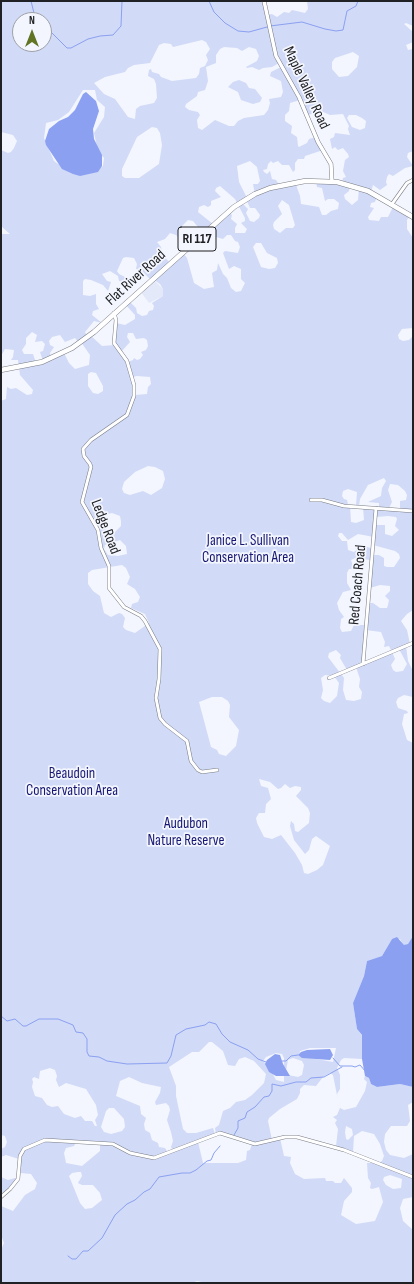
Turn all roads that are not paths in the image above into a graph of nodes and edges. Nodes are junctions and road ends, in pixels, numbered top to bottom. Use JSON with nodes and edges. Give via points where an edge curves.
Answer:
{"nodes":[{"id":1,"x":264,"y":1,"type":"edge"},
{"id":2,"x":413,"y":180,"type":"edge"},
{"id":3,"x":332,"y":182,"type":"junction"},
{"id":4,"x":392,"y":204,"type":"junction"},
{"id":5,"x":413,"y":217,"type":"edge"},
{"id":6,"x":114,"y":313,"type":"junction"},
{"id":7,"x":1,"y":370,"type":"edge"},
{"id":8,"x":311,"y":500,"type":"dead end"},
{"id":9,"x":376,"y":508,"type":"junction"},
{"id":10,"x":413,"y":511,"type":"edge"},
{"id":11,"x":413,"y":643,"type":"edge"},
{"id":12,"x":363,"y":664,"type":"junction"},
{"id":13,"x":329,"y":678,"type":"dead end"},
{"id":14,"x":217,"y":770,"type":"dead end"},
{"id":15,"x":413,"y":1177,"type":"edge"},
{"id":16,"x":1,"y":1197,"type":"edge"}],
"edges":[{"from":1,"to":3,"type":"street","name":"Maple Valley Road","via":[[276,56],[331,164]]},
{"from":2,"to":4,"type":"street","via":[[407,183]]},
{"from":3,"to":4,"type":"main road","name":"Flat River Road","number":"RI 117","via":[[362,189]]},
{"from":3,"to":6,"type":"main road","name":"Flat River Road","number":"RI 117","via":[[286,183],[246,199],[208,229]]},
{"from":4,"to":5,"type":"main road","name":"Flat River Road","number":"RI 117"},
{"from":6,"to":7,"type":"main road","name":"Flat River Road","number":"RI 117","via":[[84,340],[64,353],[36,363]]},
{"from":6,"to":14,"type":"street","name":"Ledge Road","via":[[114,343],[127,361],[134,385],[134,396],[127,415],[91,440],[83,449],[91,467],[82,502],[98,530],[100,545],[109,566],[108,588],[124,607],[145,621],[160,649],[160,680],[156,698],[160,718],[188,741],[190,757],[198,770]]},
{"from":8,"to":9,"type":"street"},
{"from":9,"to":10,"type":"street"},
{"from":9,"to":12,"type":"street","name":"Red Coach Road"},
{"from":11,"to":12,"type":"street"},
{"from":12,"to":13,"type":"street"},
{"from":15,"to":16,"type":"street","via":[[344,1150],[297,1137],[255,1144],[220,1133],[154,1158],[130,1153],[113,1144],[45,1140],[24,1148],[20,1156],[18,1179]]}]}
